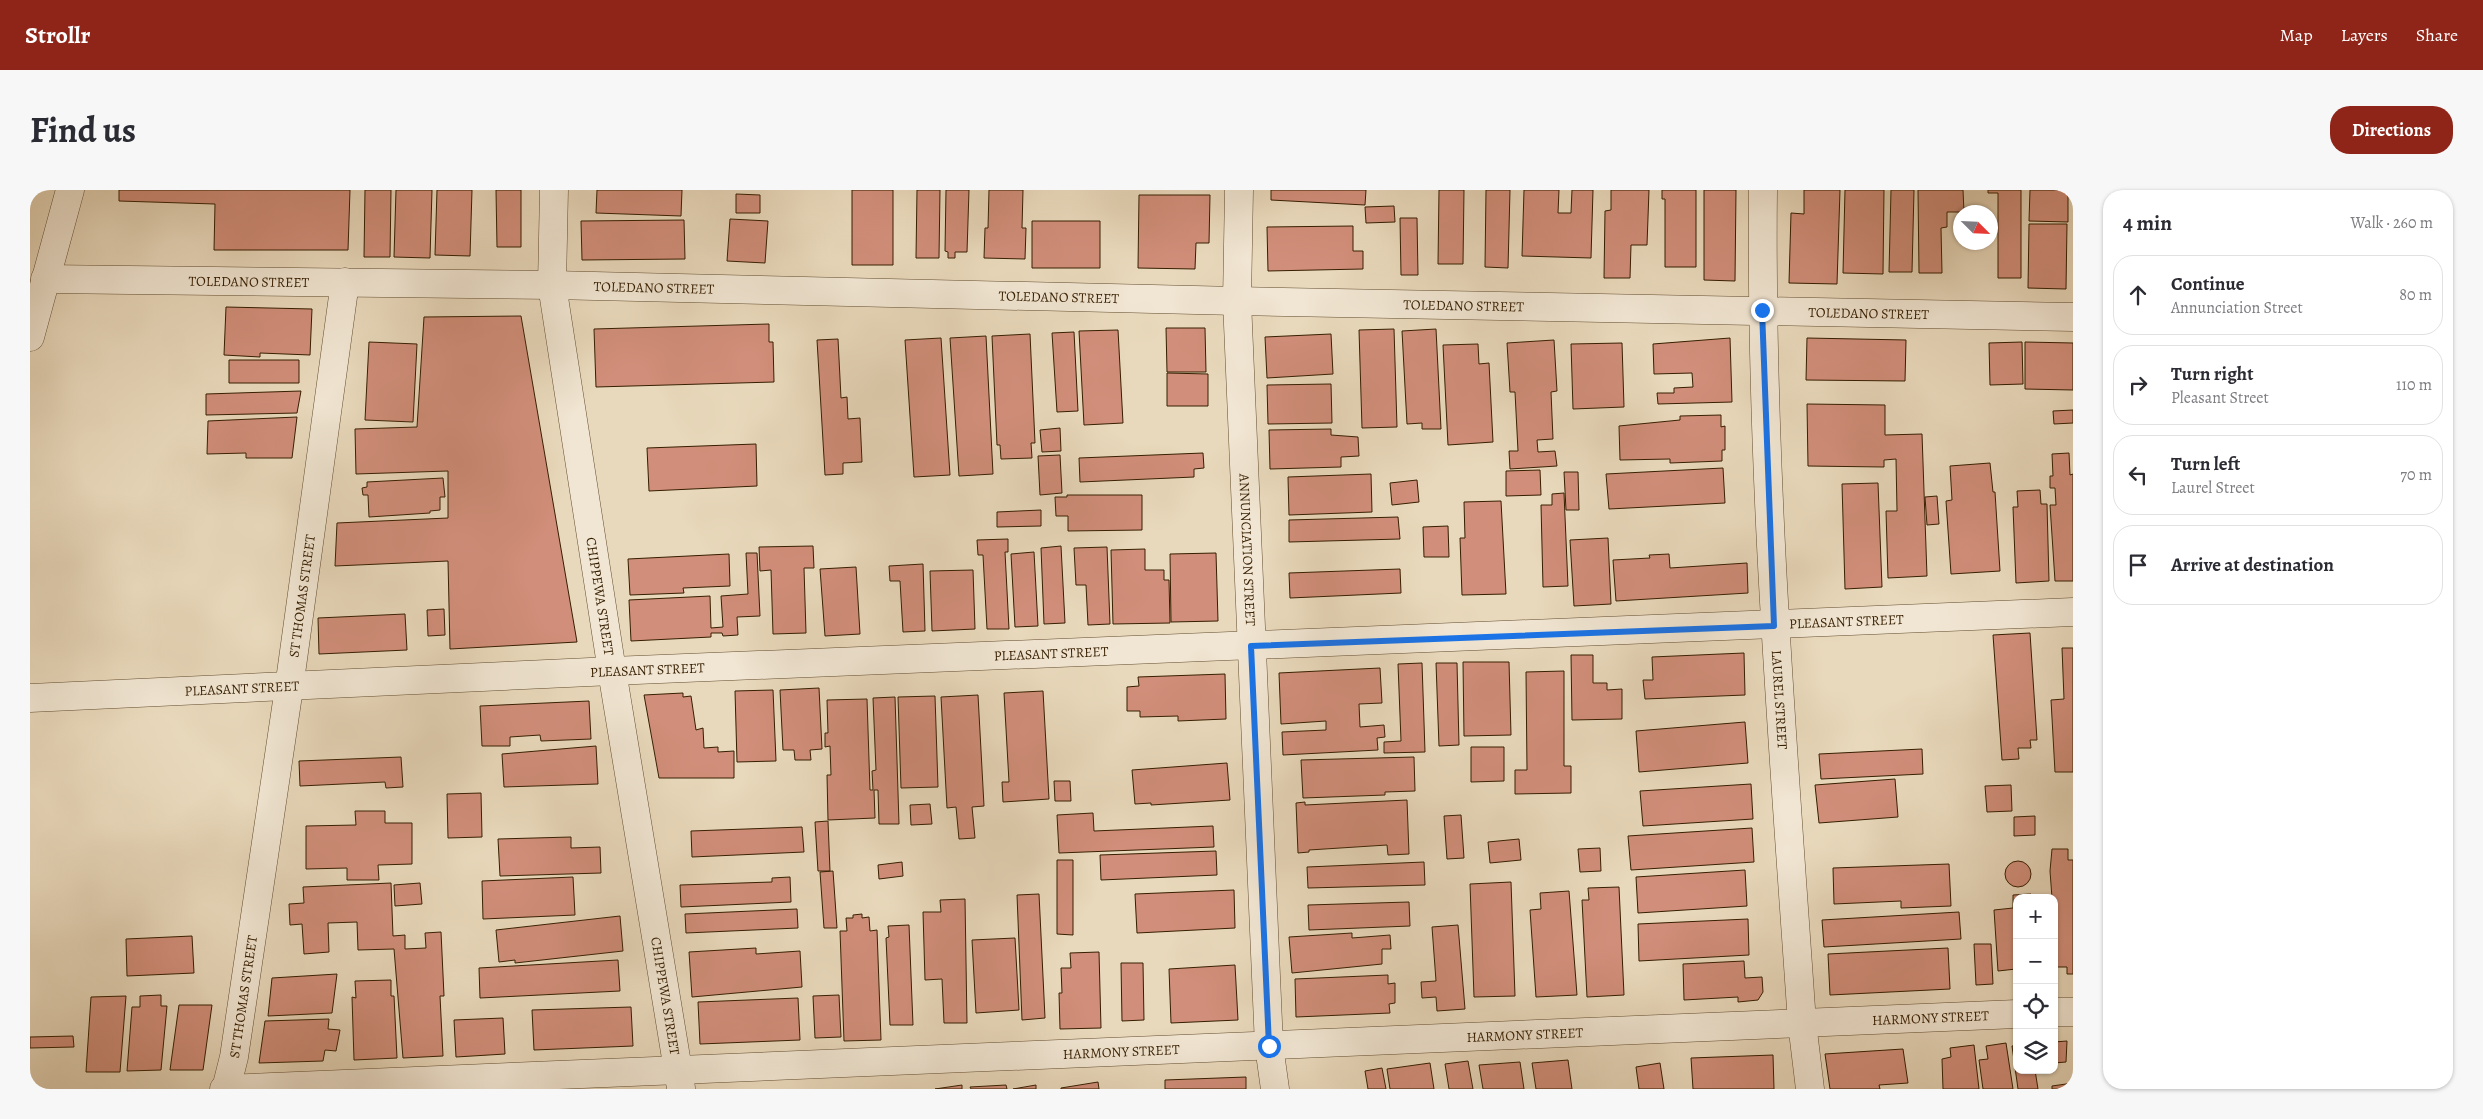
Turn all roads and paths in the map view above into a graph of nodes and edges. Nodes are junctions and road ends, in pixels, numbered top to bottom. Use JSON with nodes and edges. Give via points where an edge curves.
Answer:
{"nodes":[{"id":1,"x":70,"y":190,"type":"edge"},
{"id":2,"x":554,"y":190,"type":"edge"},
{"id":3,"x":1239,"y":190,"type":"edge"},
{"id":4,"x":1763,"y":190,"type":"edge"},
{"id":5,"x":44,"y":280,"type":"junction"},
{"id":6,"x":345,"y":282,"type":"junction"},
{"id":7,"x":552,"y":285,"type":"junction"},
{"id":8,"x":1237,"y":301,"type":"junction"},
{"id":9,"x":1762,"y":310,"type":"junction"},
{"id":10,"x":2073,"y":317,"type":"edge"},
{"id":11,"x":30,"y":337,"type":"edge"},
{"id":12,"x":2073,"y":612,"type":"edge"},
{"id":13,"x":1774,"y":626,"type":"junction"},
{"id":14,"x":1251,"y":646,"type":"junction"},
{"id":15,"x":612,"y":671,"type":"junction"},
{"id":16,"x":289,"y":688,"type":"junction"},
{"id":17,"x":30,"y":698,"type":"edge"},
{"id":18,"x":2058,"y":1012,"type":"edge"},
{"id":19,"x":2073,"y":1012,"type":"edge"},
{"id":20,"x":2013,"y":1014,"type":"edge"},
{"id":21,"x":1802,"y":1023,"type":"junction"},
{"id":22,"x":1269,"y":1046,"type":"junction"},
{"id":23,"x":680,"y":1080,"type":"edge"},
{"id":24,"x":226,"y":1089,"type":"edge"},
{"id":25,"x":1275,"y":1089,"type":"edge"},
{"id":26,"x":1810,"y":1089,"type":"edge"}],
"edges":[{"from":1,"to":5,"type":"street"},
{"from":2,"to":7,"type":"street","name":"CHIPPEWA STREET"},
{"from":3,"to":8,"type":"street","name":"ANNUNCIATION STREET"},
{"from":4,"to":9,"type":"street","name":"LAUREL STREET"},
{"from":5,"to":6,"type":"street","name":"TOLEDANO STREET"},
{"from":5,"to":11,"type":"street"},
{"from":6,"to":7,"type":"street","name":"TOLEDANO STREET"},
{"from":6,"to":16,"type":"street","name":"ST THOMAS STREET"},
{"from":7,"to":8,"type":"street","name":"TOLEDANO STREET"},
{"from":7,"to":15,"type":"street","name":"CHIPPEWA STREET"},
{"from":8,"to":9,"type":"street","name":"TOLEDANO STREET"},
{"from":8,"to":14,"type":"street","name":"ANNUNCIATION STREET"},
{"from":9,"to":10,"type":"street","name":"TOLEDANO STREET"},
{"from":9,"to":13,"type":"street","name":"LAUREL STREET"},
{"from":12,"to":13,"type":"street","name":"PLEASANT STREET"},
{"from":13,"to":14,"type":"street","name":"PLEASANT STREET"},
{"from":13,"to":21,"type":"street","name":"LAUREL STREET"},
{"from":14,"to":15,"type":"street","name":"PLEASANT STREET"},
{"from":14,"to":22,"type":"street","name":"ANNUNCIATION STREET"},
{"from":15,"to":16,"type":"street","name":"PLEASANT STREET"},
{"from":15,"to":23,"type":"street","name":"CHIPPEWA STREET"},
{"from":16,"to":17,"type":"street","name":"PLEASANT STREET"},
{"from":16,"to":24,"type":"street","name":"ST THOMAS STREET","via":[[234,1057]]},
{"from":18,"to":19,"type":"street"},
{"from":20,"to":21,"type":"street","name":"HARMONY STREET"},
{"from":21,"to":22,"type":"street","name":"HARMONY STREET"},
{"from":21,"to":26,"type":"street","name":"LAUREL STREET"},
{"from":22,"to":23,"type":"street","name":"HARMONY STREET"},
{"from":22,"to":25,"type":"street","name":"ANNUNCIATION STREET"},
{"from":23,"to":24,"type":"street","name":"HARMONY STREET"}]}
